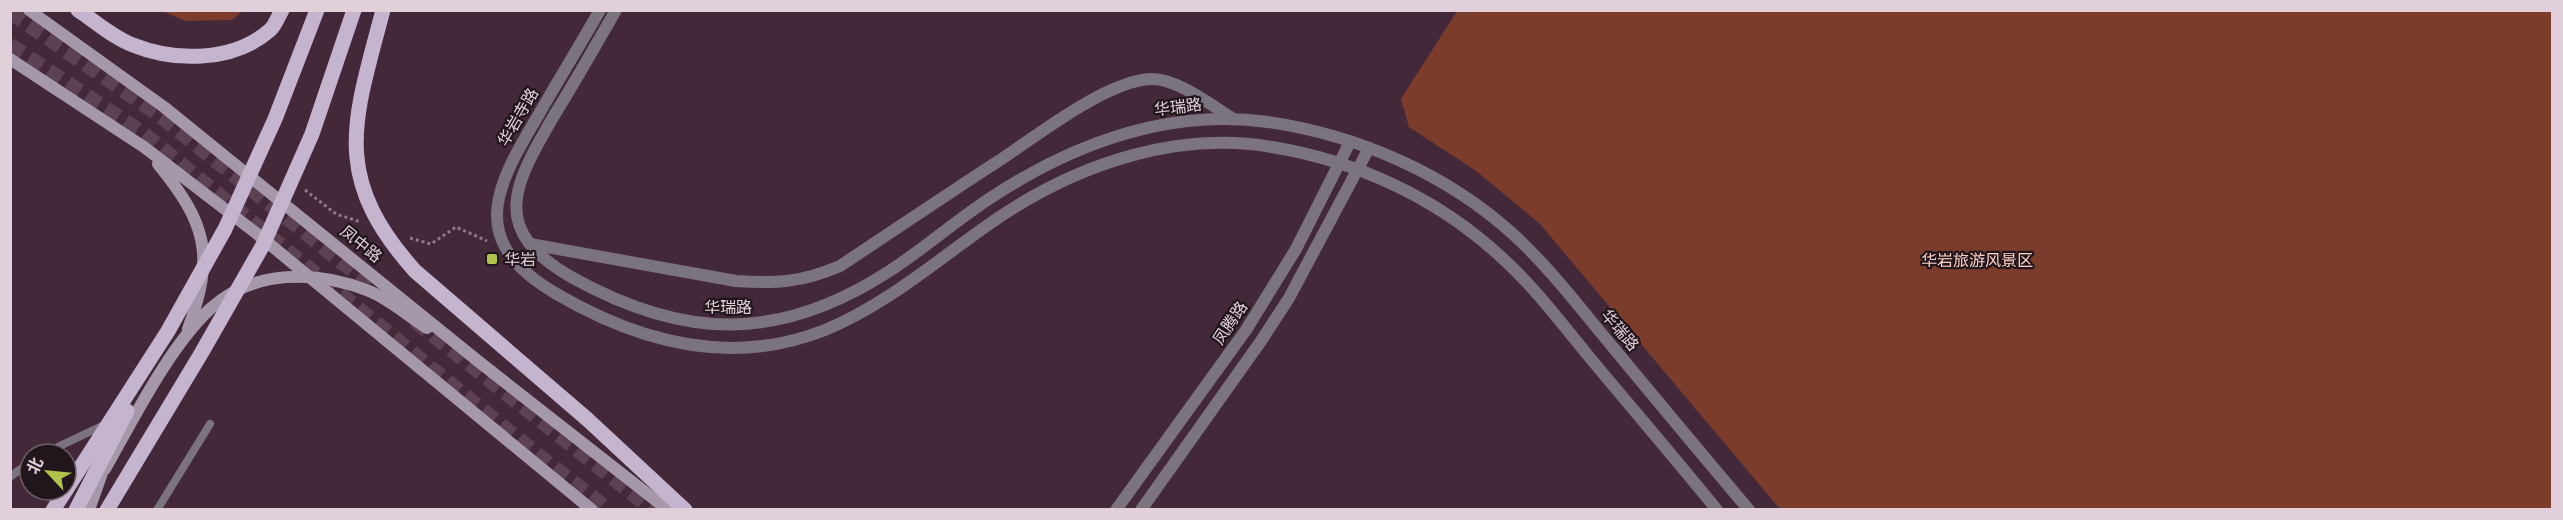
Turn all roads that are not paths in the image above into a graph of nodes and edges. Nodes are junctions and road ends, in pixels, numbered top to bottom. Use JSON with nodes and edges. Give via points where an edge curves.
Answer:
{"nodes":[{"id":1,"x":29,"y":10,"type":"edge"},
{"id":2,"x":78,"y":10,"type":"edge"},
{"id":3,"x":282,"y":10,"type":"edge"},
{"id":4,"x":317,"y":10,"type":"edge"},
{"id":5,"x":354,"y":10,"type":"edge"},
{"id":6,"x":383,"y":10,"type":"edge"},
{"id":7,"x":600,"y":10,"type":"edge"},
{"id":8,"x":616,"y":10,"type":"edge"},
{"id":9,"x":10,"y":59,"type":"edge"},
{"id":10,"x":1232,"y":118,"type":"junction"},
{"id":11,"x":1350,"y":142,"type":"junction"},
{"id":12,"x":144,"y":147,"type":"junction"},
{"id":13,"x":1369,"y":148,"type":"junction"},
{"id":14,"x":1340,"y":162,"type":"junction"},
{"id":15,"x":1358,"y":169,"type":"junction"},
{"id":16,"x":530,"y":244,"type":"junction"},
{"id":17,"x":306,"y":276,"type":"junction"},
{"id":18,"x":168,"y":330,"type":"junction"},
{"id":19,"x":184,"y":338,"type":"junction"},
{"id":20,"x":478,"y":361,"type":"junction"},
{"id":21,"x":141,"y":406,"type":"junction"},
{"id":22,"x":210,"y":424,"type":"dead end"},
{"id":23,"x":68,"y":442,"type":"edge"},
{"id":24,"x":78,"y":471,"type":"edge"},
{"id":25,"x":102,"y":473,"type":"junction"},
{"id":26,"x":70,"y":510,"type":"edge"},
{"id":27,"x":76,"y":510,"type":"edge"},
{"id":28,"x":89,"y":510,"type":"edge"},
{"id":29,"x":107,"y":510,"type":"edge"},
{"id":30,"x":157,"y":510,"type":"edge"},
{"id":31,"x":592,"y":510,"type":"edge"},
{"id":32,"x":668,"y":510,"type":"edge"},
{"id":33,"x":685,"y":510,"type":"edge"},
{"id":34,"x":1116,"y":510,"type":"edge"},
{"id":35,"x":1142,"y":510,"type":"edge"},
{"id":36,"x":1717,"y":510,"type":"edge"},
{"id":37,"x":1749,"y":510,"type":"edge"}],
"edges":[{"from":1,"to":20,"type":"main road","name":"凤中路","via":[[164,107]]},
{"from":2,"to":3,"type":"main road","via":[[132,45],[171,56],[207,56],[240,47],[271,30]]},
{"from":4,"to":18,"type":"main road","bridge":true,"via":[[275,119],[225,229]]},
{"from":5,"to":29,"type":"main road","bridge":true,"via":[[312,134],[262,245]]},
{"from":6,"to":33,"type":"main road","bridge":true,"via":[[358,108],[355,146],[359,176],[371,211],[390,243],[415,271],[587,419]]},
{"from":7,"to":14,"type":"street","name":"华岩寺路","via":[[505,174],[497,222],[506,249],[517,264],[545,287],[616,325],[657,339],[740,348],[822,331],[861,313],[1035,196],[1069,178],[1150,150],[1232,143]]},
{"from":8,"to":16,"type":"street","name":"华岩寺路","via":[[520,178],[516,211]]},
{"from":9,"to":12,"type":"main road"},
{"from":10,"to":11,"type":"street","name":"华瑞路","via":[[1273,123]]},
{"from":10,"to":16,"type":"street","via":[[1163,80],[1126,84],[1080,107],[840,266],[782,283],[736,281]]},
{"from":10,"to":16,"type":"street","name":"华瑞路","via":[[1154,125],[1104,139],[1062,157],[993,196],[853,293],[815,311],[782,320],[742,326],[662,317],[625,304],[578,280],[550,263]]},
{"from":11,"to":13,"type":"street","name":"华瑞路"},
{"from":11,"to":14,"type":"street","name":"凤腾路"},
{"from":12,"to":17,"type":"main road"},
{"from":12,"to":19,"type":"main road","via":[[188,203],[202,238],[202,279]]},
{"from":13,"to":15,"type":"street"},
{"from":13,"to":37,"type":"street","name":"华瑞路","via":[[1453,188],[1516,237],[1548,269]]},
{"from":14,"to":15,"type":"street"},
{"from":14,"to":34,"type":"street","name":"凤腾路","via":[[1296,249],[1252,322]]},
{"from":15,"to":35,"type":"street","via":[[1289,298]]},
{"from":15,"to":36,"type":"street","via":[[1437,208],[1501,256]]},
{"from":17,"to":19,"type":"main road","via":[[273,278],[245,286],[211,308]]},
{"from":17,"to":20,"type":"main road","via":[[370,291]]},
{"from":17,"to":31,"type":"main road"},
{"from":18,"to":24,"type":"main road","bridge":true},
{"from":18,"to":27,"type":"main road","bridge":true},
{"from":19,"to":21,"type":"main road"},
{"from":20,"to":32,"type":"main road","name":"凤中路"},
{"from":21,"to":23,"type":"lane"},
{"from":21,"to":25,"type":"main road"},
{"from":22,"to":30,"type":"lane"},
{"from":25,"to":26,"type":"main road"},
{"from":25,"to":28,"type":"main road"}]}
